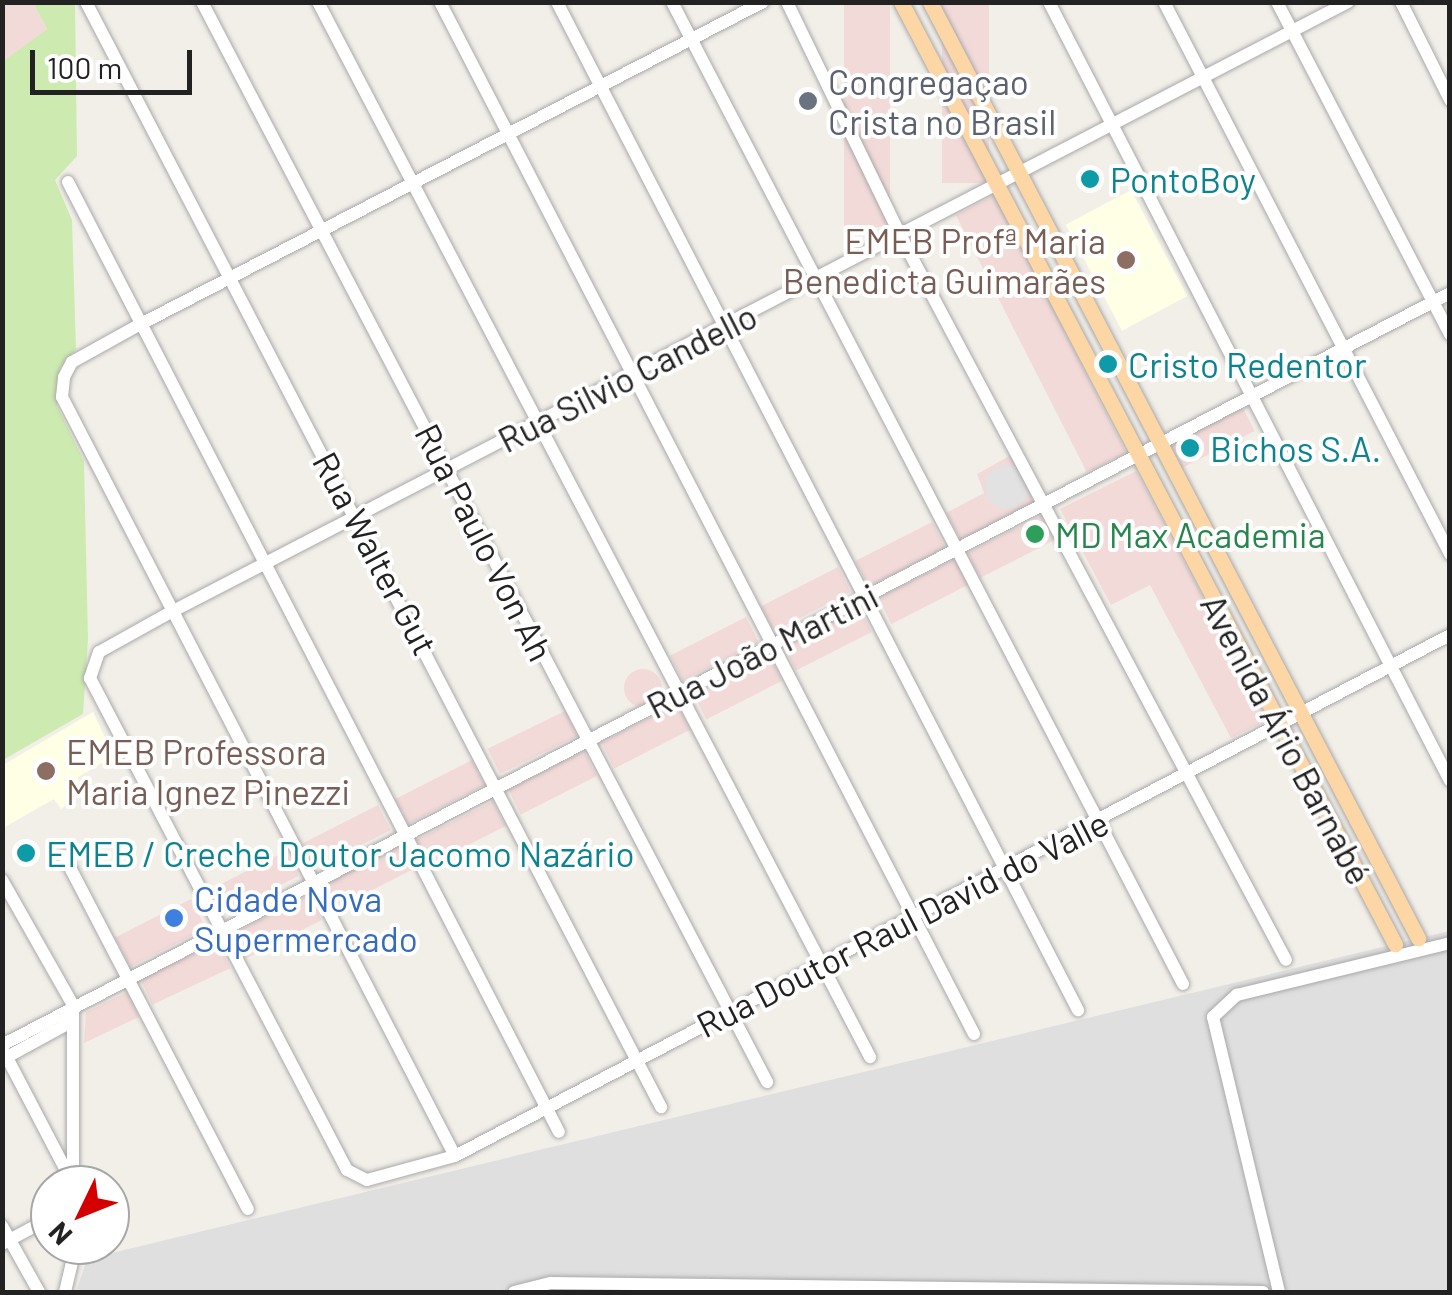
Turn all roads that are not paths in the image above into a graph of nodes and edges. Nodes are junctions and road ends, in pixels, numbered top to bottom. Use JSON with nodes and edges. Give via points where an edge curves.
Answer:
{"nodes":[{"id":1,"x":202,"y":2,"type":"edge"},
{"id":2,"x":318,"y":2,"type":"edge"},
{"id":3,"x":440,"y":2,"type":"edge"},
{"id":4,"x":557,"y":2,"type":"edge"},
{"id":5,"x":672,"y":2,"type":"edge"},
{"id":6,"x":764,"y":2,"type":"edge"},
{"id":7,"x":787,"y":2,"type":"edge"},
{"id":8,"x":901,"y":2,"type":"edge"},
{"id":9,"x":930,"y":2,"type":"edge"},
{"id":10,"x":1048,"y":2,"type":"edge"},
{"id":11,"x":1164,"y":2,"type":"edge"},
{"id":12,"x":1278,"y":2,"type":"edge"},
{"id":13,"x":1348,"y":2,"type":"edge"},
{"id":14,"x":1401,"y":2,"type":"edge"},
{"id":15,"x":89,"y":4,"type":"edge"},
{"id":16,"x":1292,"y":32,"type":"junction"},
{"id":17,"x":691,"y":40,"type":"junction"},
{"id":18,"x":1201,"y":79,"type":"junction"},
{"id":19,"x":602,"y":88,"type":"junction"},
{"id":20,"x":1450,"y":100,"type":"edge"},
{"id":21,"x":1109,"y":127,"type":"junction"},
{"id":22,"x":508,"y":135,"type":"junction"},
{"id":23,"x":1020,"y":173,"type":"junction"},
{"id":24,"x":68,"y":182,"type":"dead end"},
{"id":25,"x":416,"y":184,"type":"junction"},
{"id":26,"x":997,"y":185,"type":"junction"},
{"id":27,"x":324,"y":230,"type":"junction"},
{"id":28,"x":900,"y":235,"type":"junction"},
{"id":29,"x":232,"y":279,"type":"junction"},
{"id":30,"x":812,"y":281,"type":"junction"},
{"id":31,"x":1450,"y":292,"type":"edge"},
{"id":32,"x":1432,"y":302,"type":"junction"},
{"id":33,"x":137,"y":326,"type":"junction"},
{"id":34,"x":722,"y":328,"type":"junction"},
{"id":35,"x":1450,"y":335,"type":"edge"},
{"id":36,"x":1343,"y":348,"type":"junction"},
{"id":37,"x":632,"y":374,"type":"junction"},
{"id":38,"x":1247,"y":398,"type":"junction"},
{"id":39,"x":540,"y":422,"type":"junction"},
{"id":40,"x":1158,"y":444,"type":"junction"},
{"id":41,"x":1136,"y":455,"type":"junction"},
{"id":42,"x":448,"y":470,"type":"junction"},
{"id":43,"x":1047,"y":503,"type":"junction"},
{"id":44,"x":358,"y":516,"type":"junction"},
{"id":45,"x":956,"y":549,"type":"junction"},
{"id":46,"x":1450,"y":554,"type":"edge"},
{"id":47,"x":264,"y":565,"type":"junction"},
{"id":48,"x":864,"y":597,"type":"junction"},
{"id":49,"x":172,"y":612,"type":"junction"},
{"id":50,"x":1450,"y":635,"type":"edge"},
{"id":51,"x":773,"y":642,"type":"junction"},
{"id":52,"x":1390,"y":666,"type":"junction"},
{"id":53,"x":680,"y":692,"type":"junction"},
{"id":54,"x":1306,"y":714,"type":"junction"},
{"id":55,"x":1284,"y":726,"type":"junction"},
{"id":56,"x":587,"y":740,"type":"junction"},
{"id":57,"x":1189,"y":774,"type":"junction"},
{"id":58,"x":1450,"y":780,"type":"edge"},
{"id":59,"x":498,"y":786,"type":"junction"},
{"id":60,"x":1097,"y":822,"type":"junction"},
{"id":61,"x":404,"y":834,"type":"junction"},
{"id":62,"x":64,"y":856,"type":"dead end"},
{"id":63,"x":1006,"y":870,"type":"junction"},
{"id":64,"x":2,"y":880,"type":"edge"},
{"id":65,"x":312,"y":882,"type":"junction"},
{"id":66,"x":1393,"y":892,"type":"junction"},
{"id":67,"x":1372,"y":900,"type":"junction"},
{"id":68,"x":914,"y":919,"type":"junction"},
{"id":69,"x":221,"y":929,"type":"junction"},
{"id":70,"x":1418,"y":938,"type":"dead end"},
{"id":71,"x":1450,"y":943,"type":"edge"},
{"id":72,"x":1394,"y":944,"type":"dead end"},
{"id":73,"x":1286,"y":960,"type":"dead end"},
{"id":74,"x":821,"y":964,"type":"junction"},
{"id":75,"x":128,"y":978,"type":"junction"},
{"id":76,"x":1183,"y":984,"type":"dead end"},
{"id":77,"x":73,"y":1005,"type":"junction"},
{"id":78,"x":1078,"y":1010,"type":"dead end"},
{"id":79,"x":729,"y":1013,"type":"junction"},
{"id":80,"x":72,"y":1022,"type":"junction"},
{"id":81,"x":974,"y":1034,"type":"dead end"},
{"id":82,"x":4,"y":1050,"type":"edge"},
{"id":83,"x":870,"y":1057,"type":"dead end"},
{"id":84,"x":636,"y":1061,"type":"junction"},
{"id":85,"x":767,"y":1082,"type":"dead end"},
{"id":86,"x":546,"y":1107,"type":"junction"},
{"id":87,"x":661,"y":1107,"type":"dead end"},
{"id":88,"x":559,"y":1132,"type":"dead end"},
{"id":89,"x":455,"y":1156,"type":"junction"},
{"id":90,"x":63,"y":1165,"type":"edge"},
{"id":91,"x":73,"y":1165,"type":"edge"},
{"id":92,"x":347,"y":1170,"type":"joint"},
{"id":93,"x":248,"y":1209,"type":"dead end"},
{"id":94,"x":2,"y":1226,"type":"edge"},
{"id":95,"x":30,"y":1229,"type":"edge"},
{"id":96,"x":6,"y":1242,"type":"edge"},
{"id":97,"x":1271,"y":1258,"type":"junction"},
{"id":98,"x":72,"y":1265,"type":"edge"},
{"id":99,"x":1260,"y":1290,"type":"edge"},
{"id":100,"x":39,"y":1292,"type":"edge"},
{"id":101,"x":66,"y":1292,"type":"edge"},
{"id":102,"x":514,"y":1292,"type":"edge"},
{"id":103,"x":1278,"y":1292,"type":"edge"}],
"edges":[{"from":1,"to":27,"type":"street","name":"Rua Paulo Von Ah"},
{"from":2,"to":25,"type":"street"},
{"from":3,"to":22,"type":"street"},
{"from":4,"to":19,"type":"street"},
{"from":5,"to":17,"type":"street"},
{"from":6,"to":17,"type":"street"},
{"from":7,"to":28,"type":"street"},
{"from":8,"to":26,"type":"main road","name":"Avenida Ário Barnabé"},
{"from":9,"to":23,"type":"main road","name":"Avenida Ário Barnabé"},
{"from":10,"to":21,"type":"street"},
{"from":11,"to":18,"type":"street"},
{"from":12,"to":16,"type":"street"},
{"from":13,"to":16,"type":"street","name":"Rua Silvio Candello"},
{"from":14,"to":20,"type":"street"},
{"from":15,"to":29,"type":"street","name":"Rua Walter Gut"},
{"from":16,"to":18,"type":"street","name":"Rua Silvio Candello"},
{"from":16,"to":32,"type":"street"},
{"from":17,"to":19,"type":"street"},
{"from":17,"to":30,"type":"street"},
{"from":18,"to":21,"type":"street","name":"Rua Silvio Candello"},
{"from":18,"to":36,"type":"street"},
{"from":19,"to":22,"type":"street"},
{"from":19,"to":34,"type":"street"},
{"from":21,"to":23,"type":"street","name":"Rua Silvio Candello"},
{"from":21,"to":38,"type":"street"},
{"from":22,"to":25,"type":"street"},
{"from":22,"to":37,"type":"street"},
{"from":23,"to":26,"type":"street","name":"Rua Silvio Candello"},
{"from":23,"to":40,"type":"main road","name":"Avenida Ário Barnabé"},
{"from":24,"to":33,"type":"street"},
{"from":25,"to":27,"type":"street"},
{"from":25,"to":39,"type":"street"},
{"from":26,"to":28,"type":"street","name":"Rua Silvio Candello"},
{"from":26,"to":41,"type":"main road","name":"Avenida Ário Barnabé"},
{"from":27,"to":29,"type":"street"},
{"from":27,"to":42,"type":"street","name":"Rua Paulo Von Ah"},
{"from":28,"to":30,"type":"street","name":"Rua Silvio Candello"},
{"from":28,"to":43,"type":"street"},
{"from":29,"to":33,"type":"street"},
{"from":29,"to":44,"type":"street","name":"Rua Walter Gut"},
{"from":30,"to":34,"type":"street","name":"Rua Silvio Candello"},
{"from":30,"to":45,"type":"street"},
{"from":31,"to":32,"type":"street","name":"Rua João Martini"},
{"from":32,"to":35,"type":"street"},
{"from":32,"to":36,"type":"street","name":"Rua João Martini"},
{"from":33,"to":47,"type":"street"},
{"from":33,"to":49,"type":"street","via":[[72,362],[62,397]]},
{"from":34,"to":37,"type":"street","name":"Rua Silvio Candello"},
{"from":34,"to":48,"type":"street"},
{"from":36,"to":38,"type":"street","name":"Rua João Martini"},
{"from":36,"to":46,"type":"street"},
{"from":37,"to":39,"type":"street","name":"Rua Silvio Candello"},
{"from":37,"to":51,"type":"street"},
{"from":38,"to":40,"type":"street","name":"Rua João Martini"},
{"from":38,"to":52,"type":"street"},
{"from":39,"to":42,"type":"street","name":"Rua Silvio Candello"},
{"from":39,"to":53,"type":"street"},
{"from":40,"to":41,"type":"street","name":"Rua João Martini"},
{"from":40,"to":54,"type":"main road","name":"Avenida Ário Barnabé"},
{"from":41,"to":43,"type":"street","name":"Rua João Martini"},
{"from":41,"to":55,"type":"main road","name":"Avenida Ário Barnabé"},
{"from":42,"to":44,"type":"street","name":"Rua Silvio Candello"},
{"from":42,"to":56,"type":"street","name":"Rua Paulo Von Ah"},
{"from":43,"to":45,"type":"street","name":"Rua João Martini"},
{"from":43,"to":57,"type":"street"},
{"from":44,"to":47,"type":"street","name":"Rua Silvio Candello"},
{"from":44,"to":59,"type":"street","name":"Rua Walter Gut"},
{"from":45,"to":48,"type":"street","name":"Rua João Martini"},
{"from":45,"to":60,"type":"street"},
{"from":47,"to":49,"type":"street","name":"Rua Silvio Candello"},
{"from":47,"to":61,"type":"street"},
{"from":48,"to":51,"type":"street","name":"Rua João Martini"},
{"from":48,"to":63,"type":"street"},
{"from":49,"to":65,"type":"street"},
{"from":49,"to":69,"type":"street","name":"Rua Silvio Candello","via":[[99,652],[90,678]]},
{"from":50,"to":52,"type":"street","name":"Rua Doutor Raul David do Valle"},
{"from":51,"to":53,"type":"street","name":"Rua João Martini"},
{"from":51,"to":68,"type":"street"},
{"from":52,"to":54,"type":"street","name":"Rua Doutor Raul David do Valle"},
{"from":52,"to":58,"type":"street"},
{"from":53,"to":56,"type":"street","name":"Rua João Martini"},
{"from":53,"to":74,"type":"street"},
{"from":54,"to":55,"type":"street","name":"Rua Doutor Raul David do Valle"},
{"from":54,"to":66,"type":"main road","name":"Avenida Ário Barnabé"},
{"from":55,"to":57,"type":"street","name":"Rua Doutor Raul David do Valle"},
{"from":55,"to":67,"type":"main road","name":"Avenida Ário Barnabé"},
{"from":56,"to":59,"type":"street","name":"Rua João Martini"},
{"from":56,"to":79,"type":"street","name":"Rua Paulo Von Ah"},
{"from":57,"to":60,"type":"street","name":"Rua Doutor Raul David do Valle"},
{"from":57,"to":73,"type":"street"},
{"from":59,"to":61,"type":"street","name":"Rua João Martini"},
{"from":59,"to":84,"type":"street","name":"Rua Walter Gut"},
{"from":60,"to":63,"type":"street","name":"Rua Doutor Raul David do Valle"},
{"from":60,"to":76,"type":"street"},
{"from":61,"to":65,"type":"street","name":"Rua João Martini"},
{"from":61,"to":86,"type":"street"},
{"from":62,"to":75,"type":"street"},
{"from":63,"to":68,"type":"street","name":"Rua Doutor Raul David do Valle"},
{"from":63,"to":78,"type":"street"},
{"from":64,"to":77,"type":"street"},
{"from":65,"to":69,"type":"street","name":"Rua João Martini"},
{"from":65,"to":89,"type":"street"},
{"from":66,"to":67,"type":"main road","via":[[1386,904]]},
{"from":66,"to":70,"type":"main road","name":"Avenida Ário Barnabé"},
{"from":67,"to":72,"type":"main road","name":"Avenida Ário Barnabé"},
{"from":68,"to":74,"type":"street","name":"Rua Doutor Raul David do Valle"},
{"from":68,"to":81,"type":"street"},
{"from":69,"to":75,"type":"street","name":"Rua João Martini"},
{"from":69,"to":92,"type":"street","name":"Rua Silvio Candello"},
{"from":71,"to":97,"type":"street","via":[[1237,995],[1213,1016]]},
{"from":74,"to":79,"type":"street","name":"Rua Doutor Raul David do Valle"},
{"from":74,"to":83,"type":"street"},
{"from":75,"to":77,"type":"street","name":"Rua João Martini"},
{"from":75,"to":93,"type":"street"},
{"from":77,"to":80,"type":"street"},
{"from":77,"to":82,"type":"street","name":"Rua João Martini"},
{"from":79,"to":84,"type":"street","name":"Rua Doutor Raul David do Valle"},
{"from":79,"to":85,"type":"street","name":"Rua Paulo Von Ah"},
{"from":80,"to":82,"type":"street"},
{"from":80,"to":91,"type":"street"},
{"from":82,"to":90,"type":"street"},
{"from":84,"to":86,"type":"street","name":"Rua Doutor Raul David do Valle"},
{"from":84,"to":87,"type":"street","name":"Rua Walter Gut"},
{"from":86,"to":88,"type":"street"},
{"from":86,"to":89,"type":"street","name":"Rua Doutor Raul David do Valle"},
{"from":89,"to":92,"type":"street","name":"Rua Doutor Raul David do Valle","via":[[390,1178]]},
{"from":94,"to":96,"type":"street"},
{"from":95,"to":96,"type":"street"},
{"from":96,"to":100,"type":"street"},
{"from":97,"to":99,"type":"street"},
{"from":97,"to":103,"type":"street"},
{"from":98,"to":101,"type":"street"},
{"from":99,"to":102,"type":"street","via":[[550,1283]]}]}
